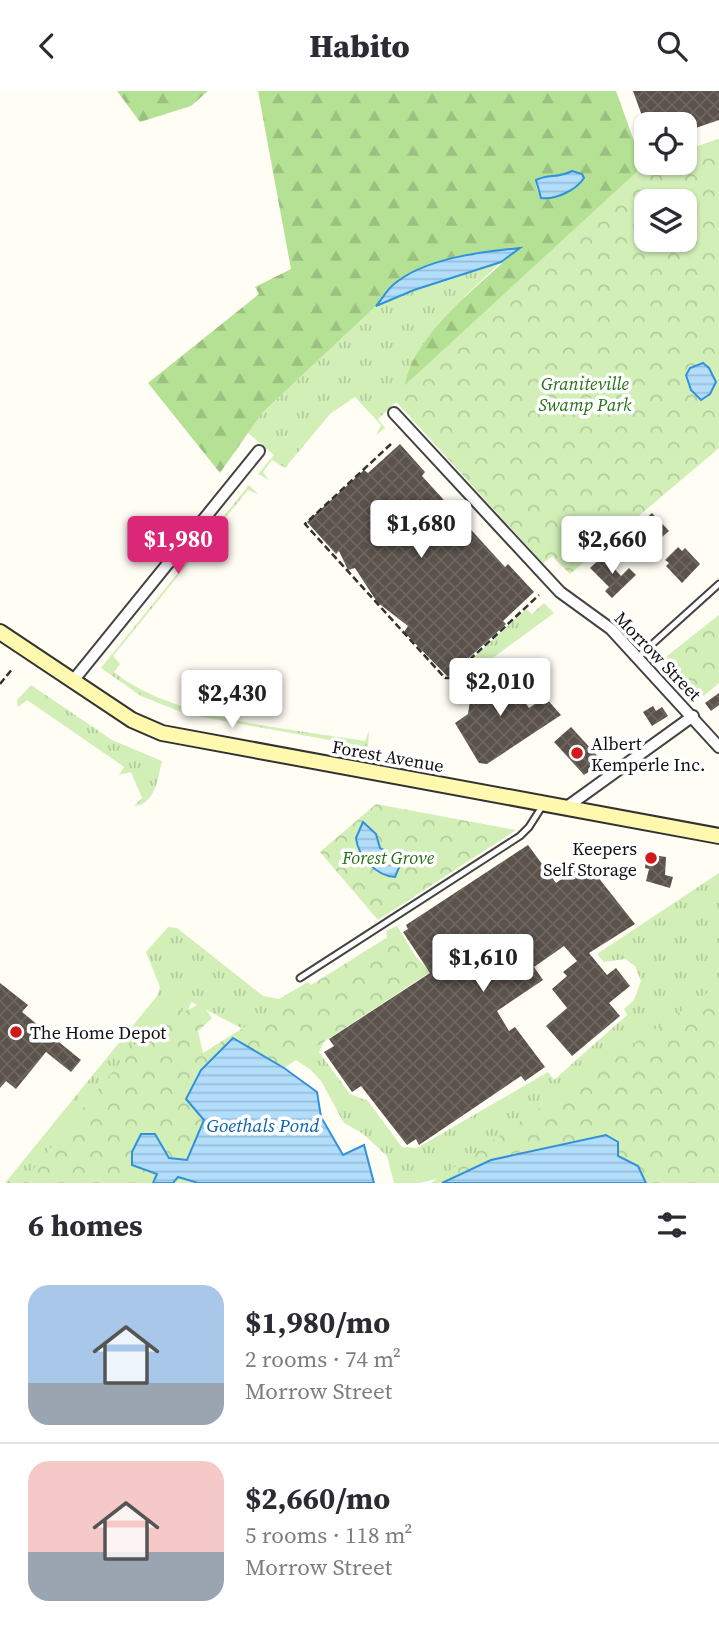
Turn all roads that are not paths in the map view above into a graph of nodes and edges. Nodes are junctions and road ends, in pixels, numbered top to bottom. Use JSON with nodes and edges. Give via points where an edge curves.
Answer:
{"nodes":[{"id":1,"x":394,"y":413,"type":"dead end"},
{"id":2,"x":259,"y":451,"type":"dead end"},
{"id":3,"x":719,"y":584,"type":"edge"},
{"id":4,"x":0,"y":632,"type":"edge"},
{"id":5,"x":638,"y":657,"type":"junction"},
{"id":6,"x":72,"y":682,"type":"junction"},
{"id":7,"x":693,"y":716,"type":"junction"},
{"id":8,"x":719,"y":747,"type":"edge"},
{"id":9,"x":543,"y":805,"type":"junction"},
{"id":10,"x":564,"y":809,"type":"junction"},
{"id":11,"x":716,"y":836,"type":"edge"},
{"id":12,"x":300,"y":978,"type":"dead end"}],
"edges":[{"from":1,"to":5,"type":"street","name":"Morrow Street","via":[[560,591],[611,629]]},
{"from":2,"to":6,"type":"street"},
{"from":3,"to":5,"type":"lane"},
{"from":4,"to":6,"type":"main road","name":"Forest Avenue"},
{"from":5,"to":7,"type":"street","name":"Morrow Street"},
{"from":6,"to":9,"type":"main road","name":"Forest Avenue","via":[[132,720],[170,735]]},
{"from":7,"to":8,"type":"street","name":"Morrow Street"},
{"from":7,"to":10,"type":"street"},
{"from":9,"to":10,"type":"main road","name":"Forest Avenue"},
{"from":9,"to":12,"type":"lane","via":[[520,836]]},
{"from":10,"to":11,"type":"main road","name":"Forest Avenue"}]}
